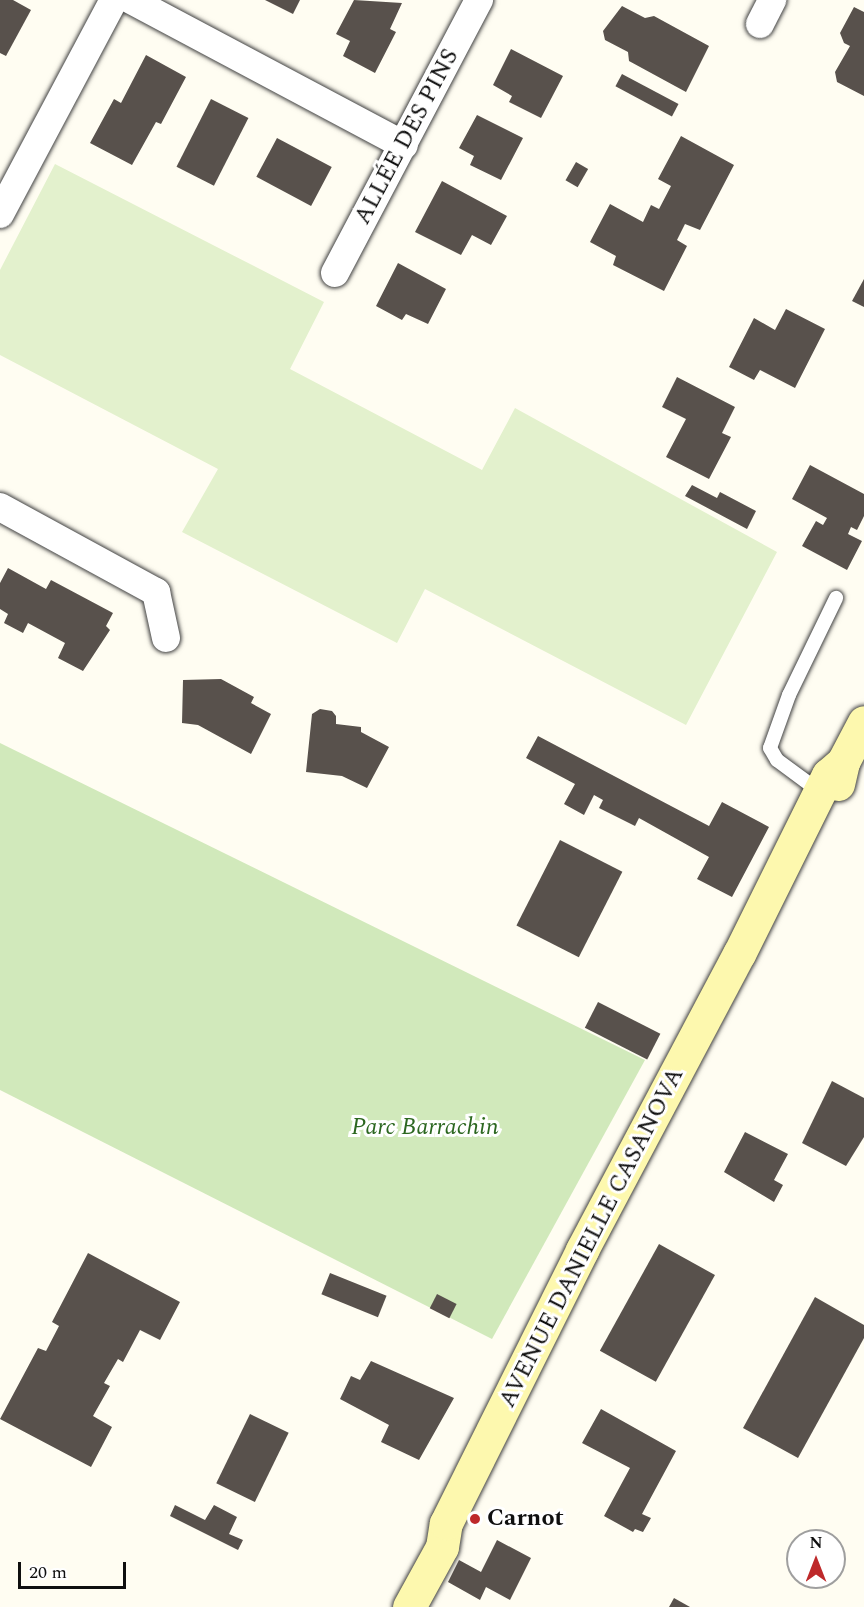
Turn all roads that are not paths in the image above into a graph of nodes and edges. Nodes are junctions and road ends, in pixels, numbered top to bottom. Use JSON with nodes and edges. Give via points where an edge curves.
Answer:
{"nodes":[{"id":1,"x":114,"y":0,"type":"edge"},
{"id":2,"x":131,"y":0,"type":"edge"},
{"id":3,"x":479,"y":0,"type":"edge"},
{"id":4,"x":404,"y":145,"type":"junction"},
{"id":5,"x":2,"y":206,"type":"edge"},
{"id":6,"x":335,"y":273,"type":"dead end"},
{"id":7,"x":0,"y":507,"type":"edge"},
{"id":8,"x":836,"y":598,"type":"dead end"},
{"id":9,"x":166,"y":638,"type":"dead end"},
{"id":10,"x":864,"y":722,"type":"edge"},
{"id":11,"x":843,"y":762,"type":"junction"},
{"id":12,"x":819,"y":791,"type":"junction"},
{"id":13,"x":739,"y":954,"type":"junction"},
{"id":14,"x":446,"y":1523,"type":"junction"},
{"id":15,"x":386,"y":1607,"type":"edge"},
{"id":16,"x":409,"y":1607,"type":"edge"}],
"edges":[{"from":1,"to":5,"type":"street"},
{"from":2,"to":4,"type":"street"},
{"from":3,"to":4,"type":"street","name":"ALLÉE DES PINS"},
{"from":4,"to":6,"type":"street","name":"ALLÉE DES PINS"},
{"from":7,"to":9,"type":"street","via":[[156,592]]},
{"from":8,"to":12,"type":"lane","via":[[789,695],[770,747],[777,759]]},
{"from":10,"to":11,"type":"street","name":"AVENUE DANIELLE CASANOVA"},
{"from":11,"to":12,"type":"street","name":"AVENUE DANIELLE CASANOVA","via":[[828,775]]},
{"from":11,"to":13,"type":"street","name":"AVENUE DANIELLE CASANOVA","via":[[840,779],[758,935]]},
{"from":12,"to":13,"type":"street","name":"AVENUE DANIELLE CASANOVA"},
{"from":13,"to":14,"type":"street","name":"AVENUE DANIELLE CASANOVA","via":[[582,1250]]},
{"from":14,"to":15,"type":"street","name":"AVENUE DANIELLE CASANOVA","via":[[423,1540]]},
{"from":14,"to":16,"type":"street","name":"AVENUE DANIELLE CASANOVA","via":[[442,1547]]}]}
